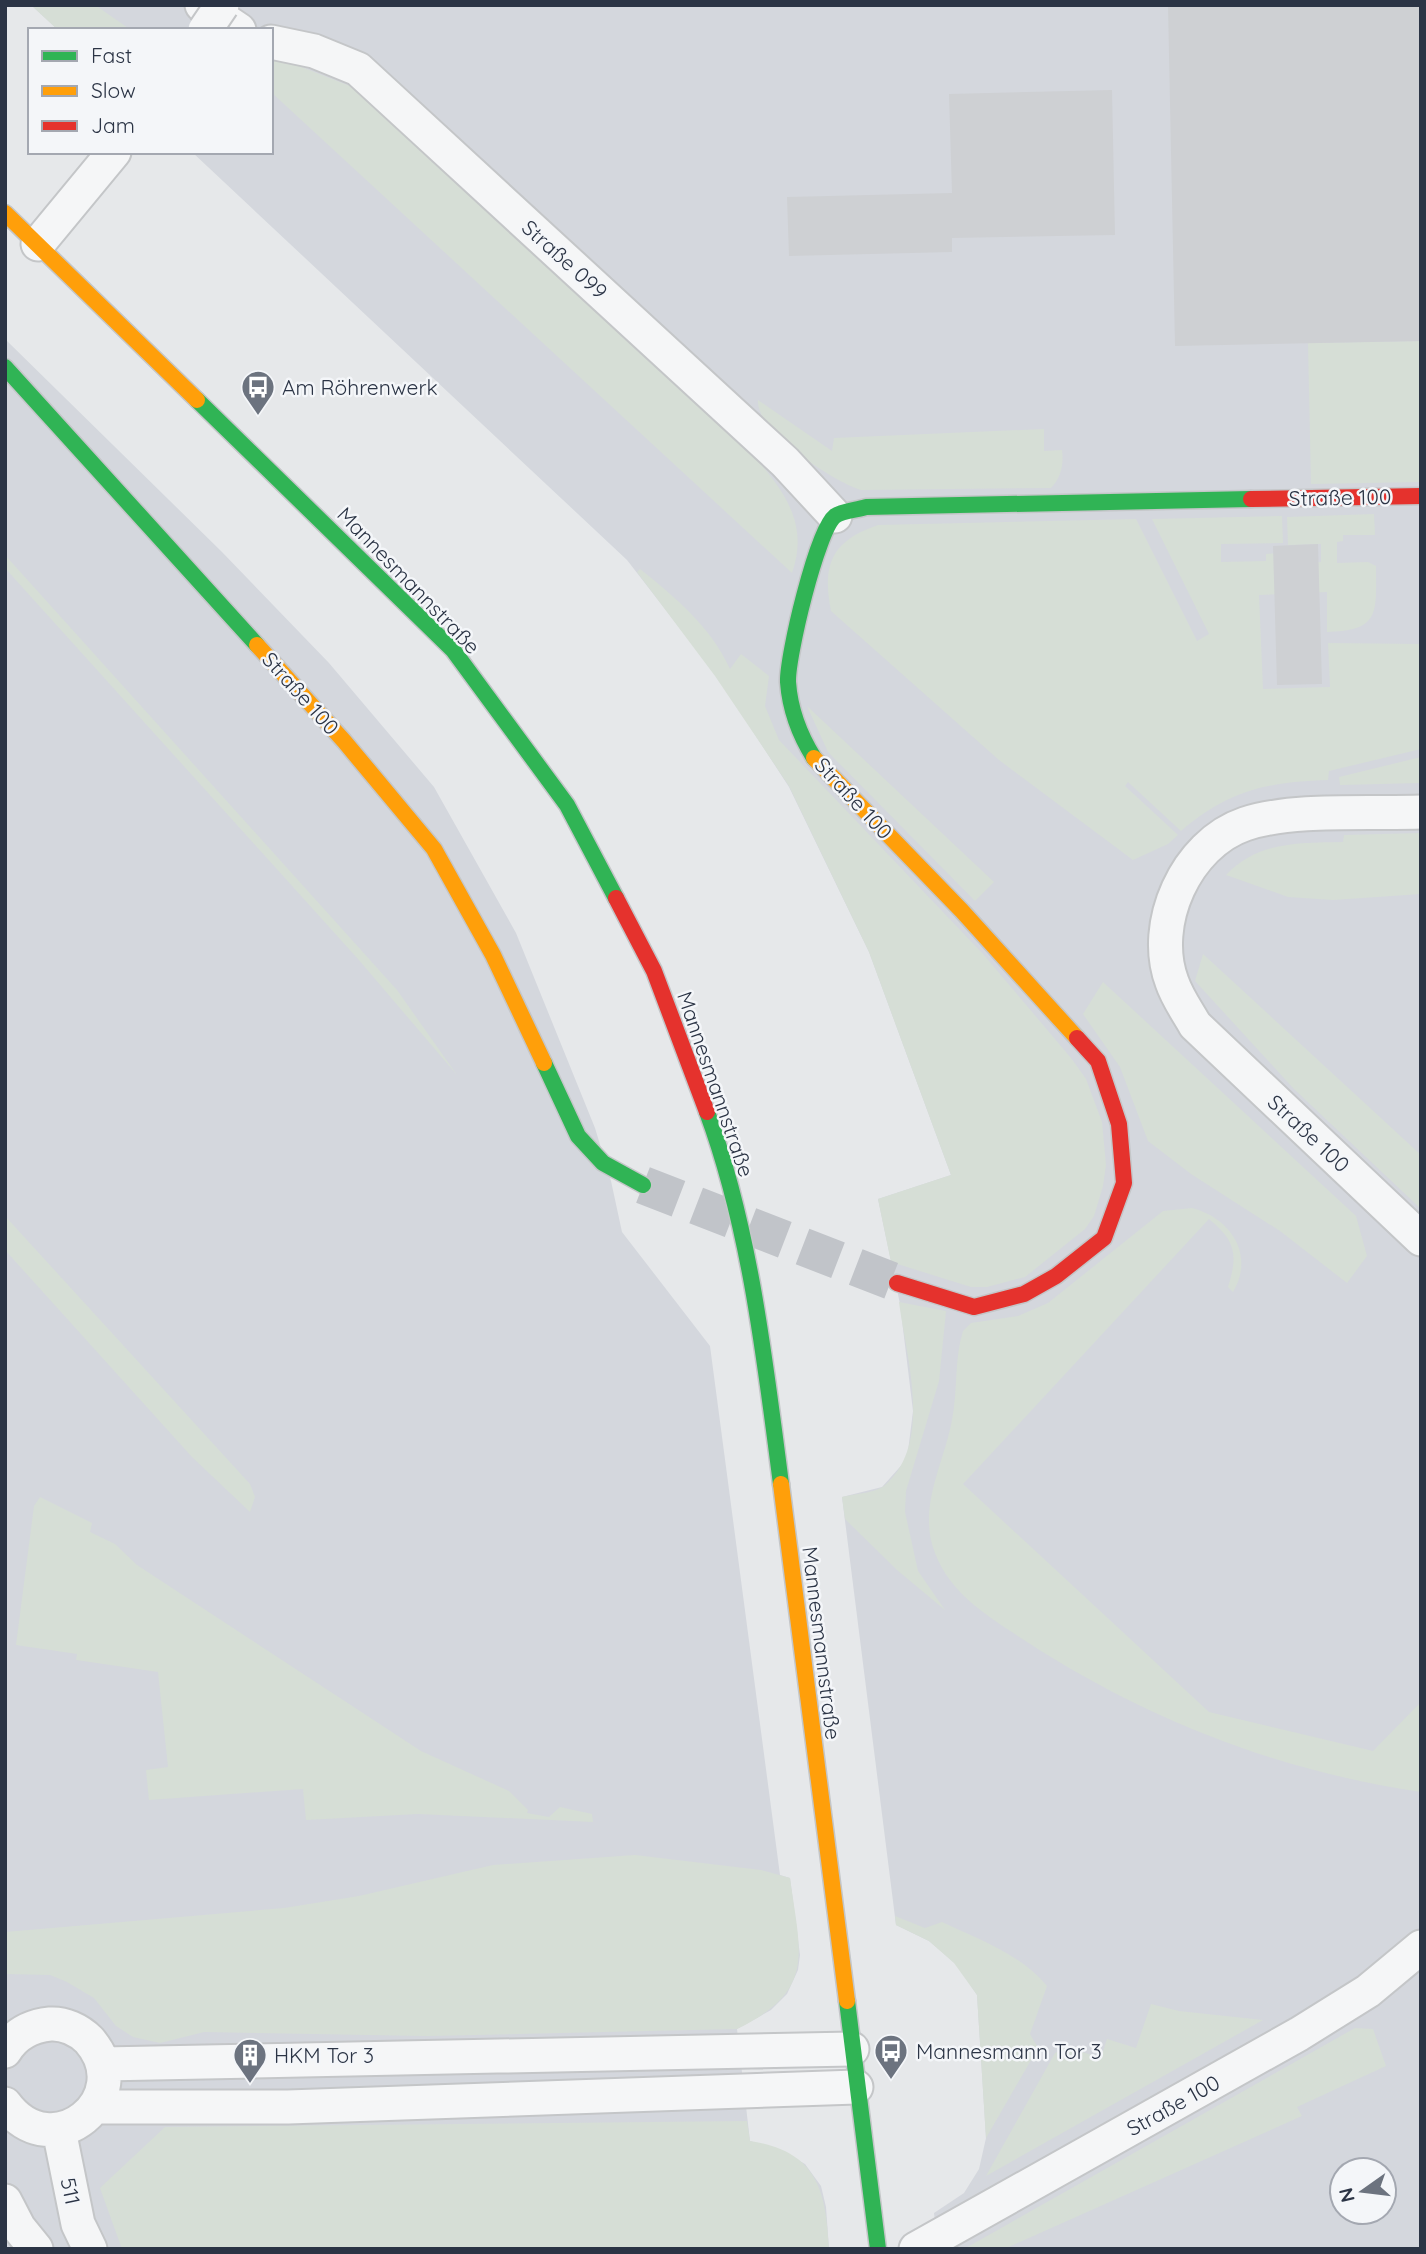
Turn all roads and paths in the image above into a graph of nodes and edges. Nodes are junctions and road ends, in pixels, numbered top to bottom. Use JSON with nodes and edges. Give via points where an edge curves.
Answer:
{"nodes":[{"id":1,"x":202,"y":5,"type":"edge"},
{"id":2,"x":222,"y":5,"type":"edge"},
{"id":3,"x":206,"y":28,"type":"edge"},
{"id":4,"x":236,"y":28,"type":"edge"},
{"id":5,"x":273,"y":42,"type":"edge"},
{"id":6,"x":112,"y":154,"type":"edge"},
{"id":7,"x":5,"y":213,"type":"edge"},
{"id":8,"x":38,"y":244,"type":"junction"},
{"id":9,"x":5,"y":367,"type":"edge"},
{"id":10,"x":1421,"y":496,"type":"edge"},
{"id":11,"x":835,"y":516,"type":"junction"},
{"id":12,"x":1421,"y":813,"type":"edge"},
{"id":13,"x":643,"y":1185,"type":"tunnel mouth"},
{"id":14,"x":1421,"y":1239,"type":"edge"},
{"id":15,"x":897,"y":1283,"type":"tunnel mouth"},
{"id":16,"x":1421,"y":1947,"type":"edge"},
{"id":17,"x":7,"y":2045,"type":"edge"},
{"id":18,"x":852,"y":2049,"type":"junction"},
{"id":19,"x":103,"y":2064,"type":"junction"},
{"id":20,"x":856,"y":2087,"type":"junction"},
{"id":21,"x":5,"y":2104,"type":"edge"},
{"id":22,"x":95,"y":2107,"type":"junction"},
{"id":23,"x":59,"y":2130,"type":"junction"},
{"id":24,"x":5,"y":2201,"type":"edge"},
{"id":25,"x":36,"y":2249,"type":"edge"},
{"id":26,"x":90,"y":2249,"type":"edge"},
{"id":27,"x":878,"y":2249,"type":"edge"},
{"id":28,"x":916,"y":2249,"type":"edge"}],
"edges":[{"from":1,"to":4,"type":"street"},
{"from":2,"to":3,"type":"street","bridge":true},
{"from":5,"to":11,"type":"street","name":"Straße 099","via":[[314,51],[358,69],[785,462]]},
{"from":6,"to":8,"type":"street"},
{"from":7,"to":8,"type":"street","name":"Mannesmannstraße"},
{"from":8,"to":18,"type":"street","name":"Mannesmannstraße","via":[[453,650],[567,805],[654,971],[727,1166],[766,1368]]},
{"from":9,"to":13,"type":"street","name":"Straße 100","via":[[344,741],[434,849],[493,955],[578,1136],[603,1163]]},
{"from":10,"to":11,"type":"street","name":"Straße 100","via":[[899,505],[866,507]]},
{"from":11,"to":15,"type":"street","name":"Straße 100","via":[[822,534],[794,637],[788,679],[793,717],[813,757],[980,929],[1098,1061],[1119,1124],[1124,1183],[1104,1238],[1056,1276],[1024,1294],[974,1307]]},
{"from":12,"to":14,"type":"street","name":"Straße 100","via":[[1278,817],[1243,824],[1204,849],[1177,891],[1164,938],[1171,981],[1195,1025]]},
{"from":16,"to":28,"type":"street","name":"Straße 100","via":[[1368,1991],[1299,2034]]},
{"from":17,"to":19,"type":"street","via":[[38,2025],[63,2026],[85,2036]]},
{"from":18,"to":19,"type":"street"},
{"from":18,"to":20,"type":"street","name":"Mannesmannstraße"},
{"from":19,"to":22,"type":"street","via":[[102,2094]]},
{"from":20,"to":22,"type":"street","via":[[288,2107]]},
{"from":20,"to":27,"type":"street","name":"Mannesmannstraße"},
{"from":21,"to":23,"type":"street","via":[[29,2126]]},
{"from":22,"to":23,"type":"street","via":[[85,2118]]},
{"from":23,"to":26,"type":"street","name":"511","via":[[78,2224]]},
{"from":24,"to":25,"type":"street"}]}
